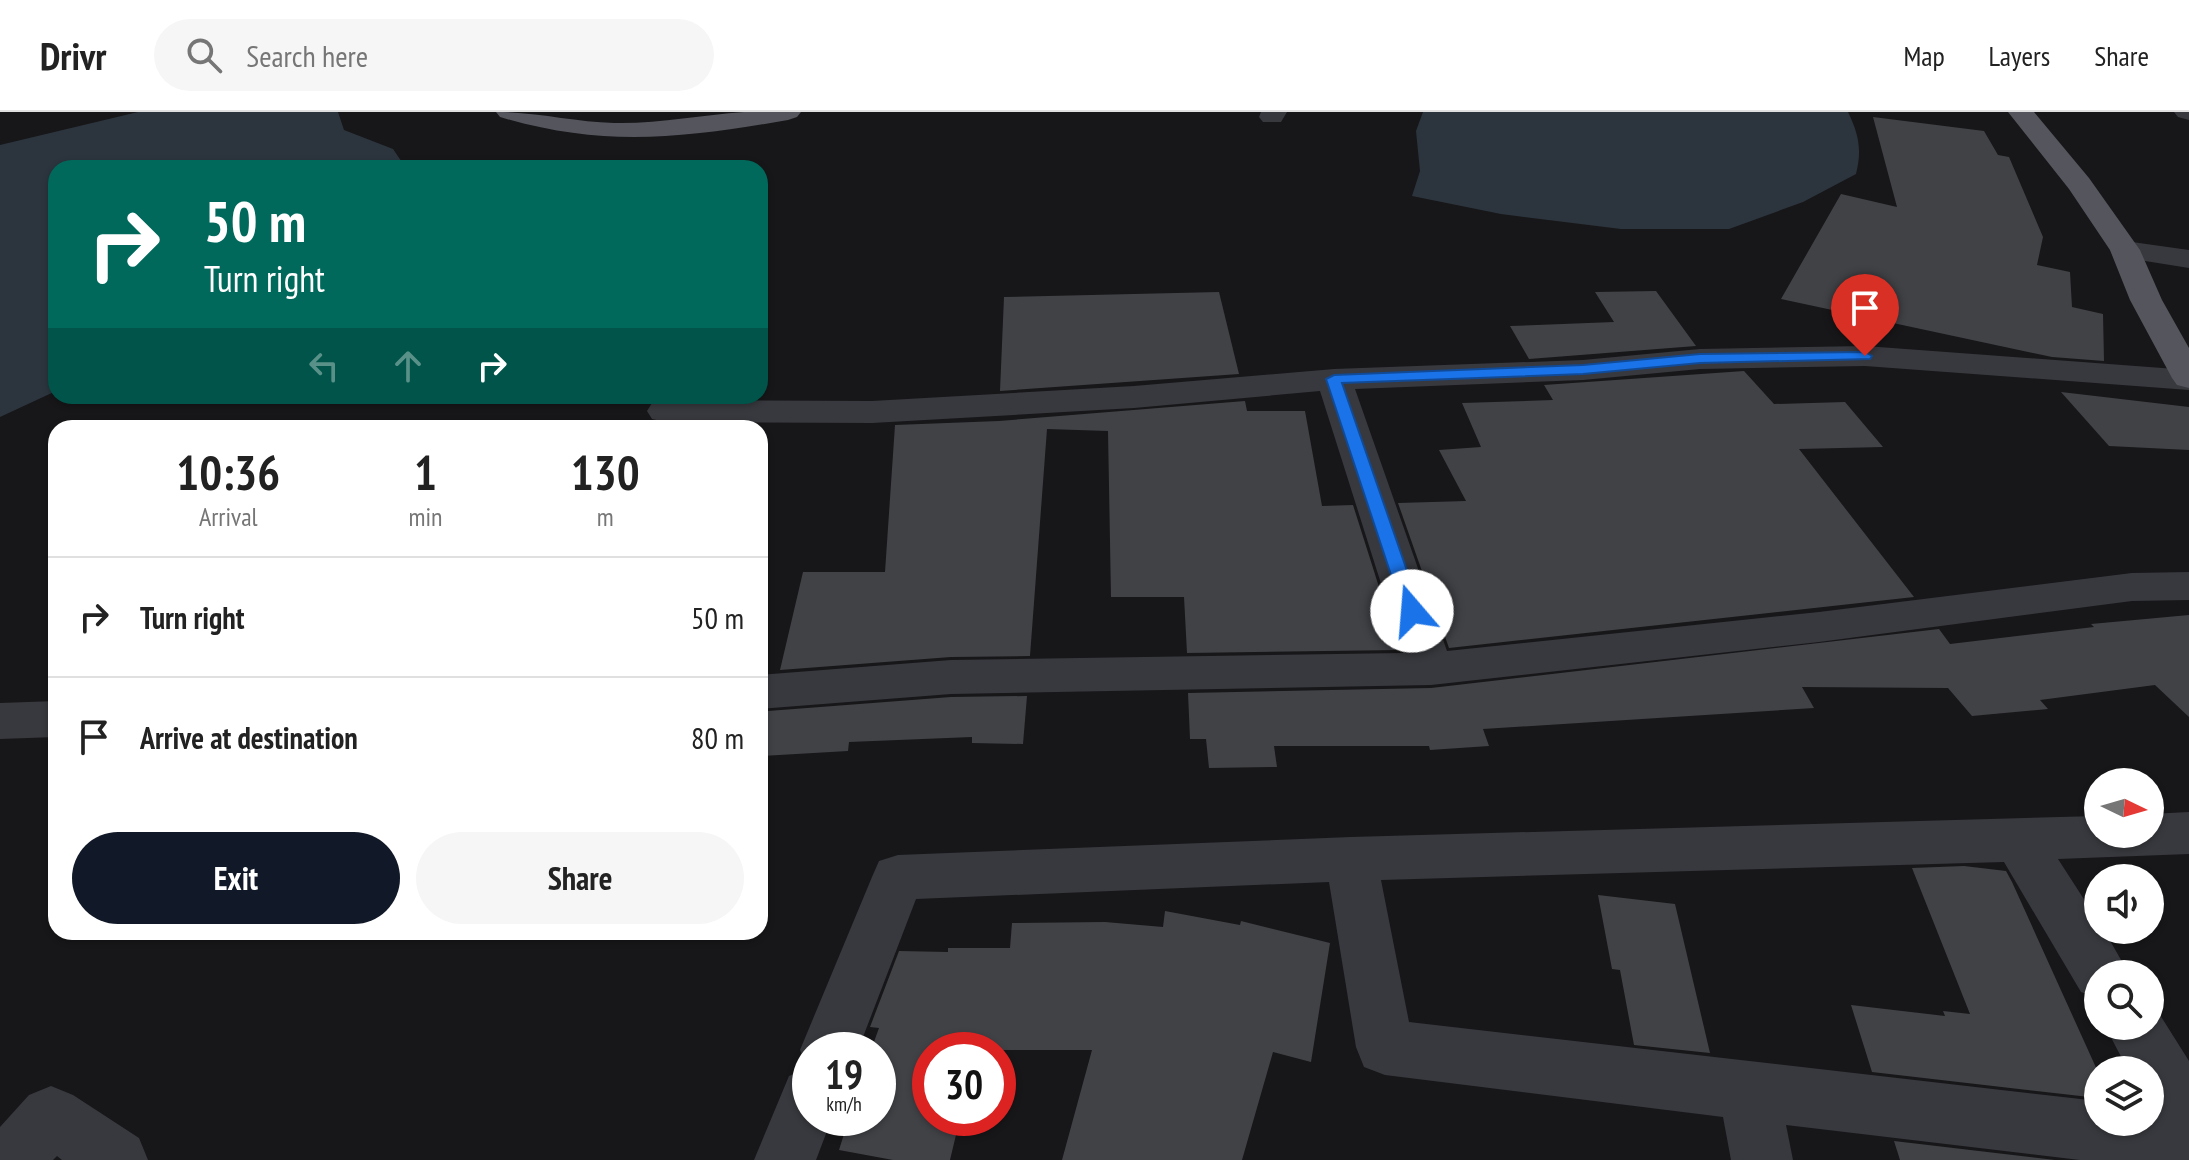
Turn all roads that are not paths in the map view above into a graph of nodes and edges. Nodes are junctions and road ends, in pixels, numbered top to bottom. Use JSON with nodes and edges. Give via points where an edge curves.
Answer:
{"nodes":[{"id":1,"x":509,"y":112,"type":"edge"},
{"id":2,"x":788,"y":112,"type":"edge"},
{"id":3,"x":2021,"y":112,"type":"edge"},
{"id":4,"x":2125,"y":250,"type":"junction"},
{"id":5,"x":2189,"y":259,"type":"edge"},
{"id":6,"x":1334,"y":379,"type":"junction"},
{"id":7,"x":2189,"y":379,"type":"edge"},
{"id":8,"x":665,"y":411,"type":"dead end"},
{"id":9,"x":2189,"y":586,"type":"edge"},
{"id":10,"x":1431,"y":669,"type":"junction"},
{"id":11,"x":768,"y":691,"type":"edge"},
{"id":12,"x":48,"y":719,"type":"edge"},
{"id":13,"x":0,"y":721,"type":"edge"},
{"id":14,"x":2189,"y":833,"type":"edge"},
{"id":15,"x":2018,"y":840,"type":"junction"},
{"id":16,"x":1351,"y":859,"type":"junction"},
{"id":17,"x":2092,"y":960,"type":"edge"},
{"id":18,"x":836,"y":1032,"type":"edge"},
{"id":19,"x":2143,"y":1040,"type":"edge"},
{"id":20,"x":1748,"y":1091,"type":"junction"},
{"id":21,"x":2189,"y":1127,"type":"edge"},
{"id":22,"x":795,"y":1136,"type":"edge"},
{"id":23,"x":2189,"y":1142,"type":"edge"},
{"id":24,"x":12,"y":1160,"type":"edge"},
{"id":25,"x":117,"y":1160,"type":"edge"},
{"id":26,"x":785,"y":1160,"type":"edge"},
{"id":27,"x":1762,"y":1160,"type":"edge"}],
"edges":[{"from":1,"to":2,"type":"main road","via":[[579,128],[642,131]]},
{"from":3,"to":4,"type":"main road"},
{"from":4,"to":5,"type":"street"},
{"from":4,"to":7,"type":"main road"},
{"from":6,"to":7,"type":"street","via":[[1583,370],[1700,359],[1865,356]]},
{"from":6,"to":8,"type":"street","via":[[872,412]]},
{"from":6,"to":10,"type":"street"},
{"from":9,"to":10,"type":"street","via":[[2132,587]]},
{"from":10,"to":11,"type":"street","via":[[951,677]]},
{"from":12,"to":13,"type":"street"},
{"from":14,"to":15,"type":"street"},
{"from":15,"to":16,"type":"street"},
{"from":15,"to":17,"type":"street"},
{"from":16,"to":18,"type":"street","via":[[898,877]]},
{"from":16,"to":20,"type":"street","via":[[1385,1047]]},
{"from":19,"to":21,"type":"street"},
{"from":20,"to":23,"type":"street"},
{"from":20,"to":27,"type":"street"},
{"from":22,"to":26,"type":"street"},
{"from":24,"to":25,"type":"street","via":[[51,1116]]}]}
